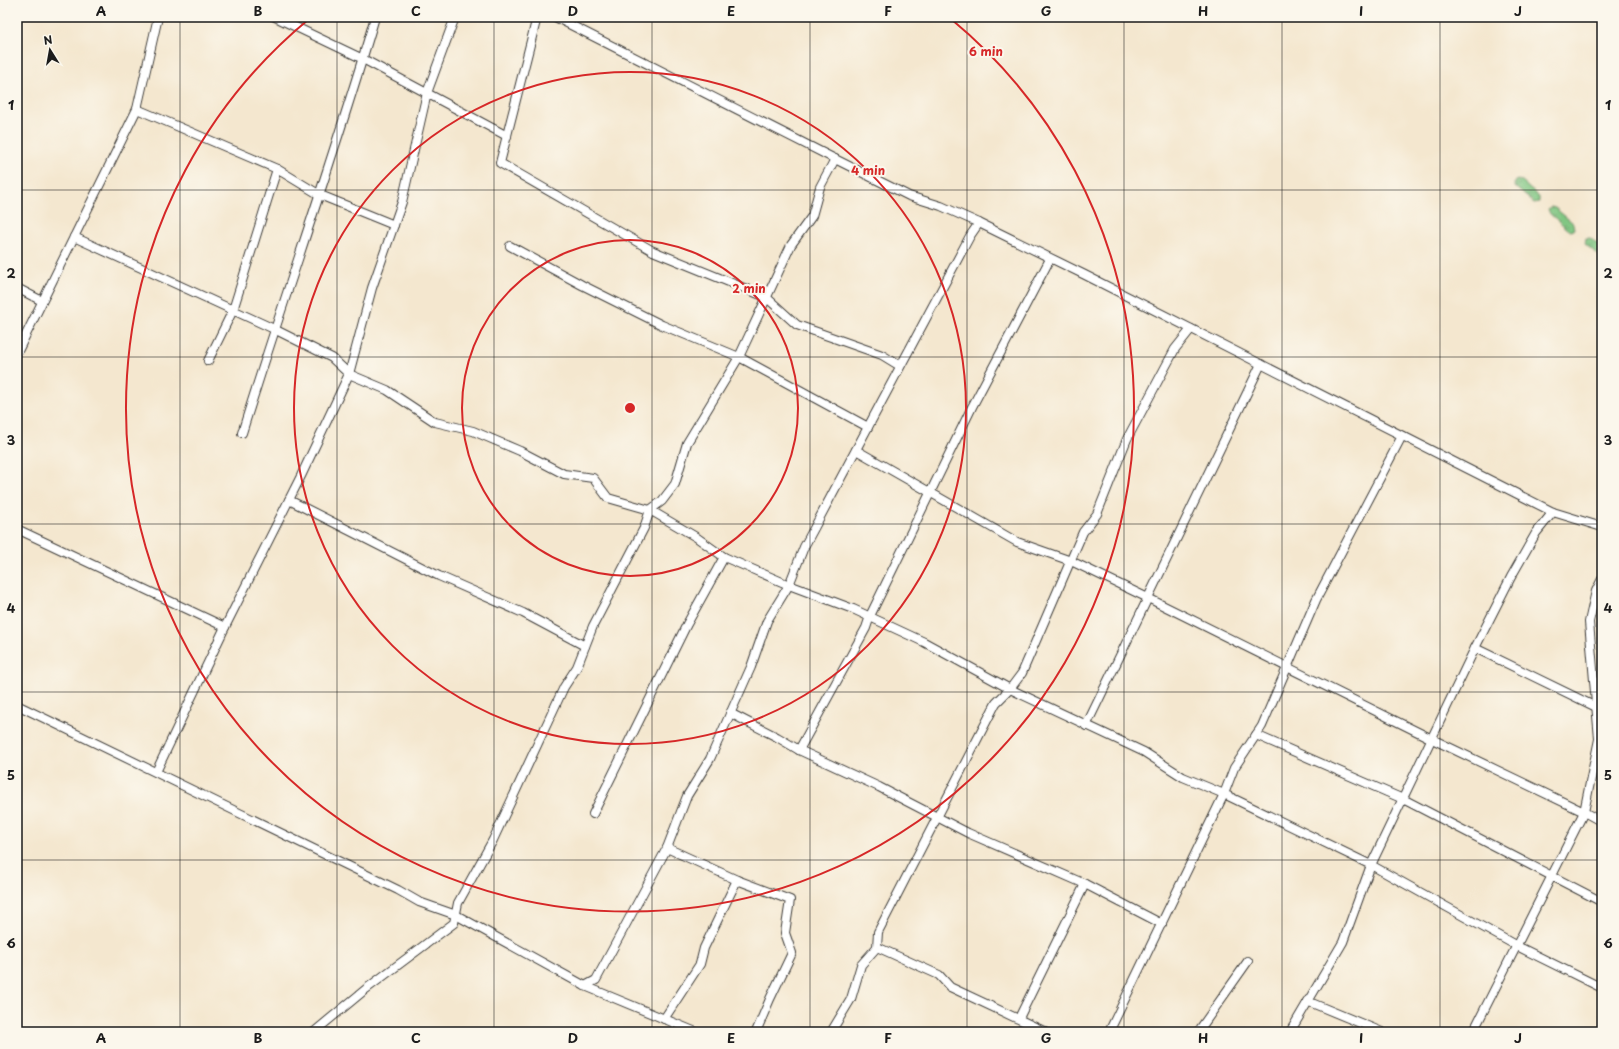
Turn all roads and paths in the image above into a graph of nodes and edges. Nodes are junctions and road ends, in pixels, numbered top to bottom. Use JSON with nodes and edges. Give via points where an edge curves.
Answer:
{"nodes":[{"id":1,"x":158,"y":17,"type":"edge"},
{"id":2,"x":275,"y":17,"type":"edge"},
{"id":3,"x":375,"y":17,"type":"edge"},
{"id":4,"x":455,"y":17,"type":"edge"},
{"id":5,"x":537,"y":17,"type":"edge"},
{"id":6,"x":555,"y":17,"type":"edge"},
{"id":7,"x":363,"y":59,"type":"junction"},
{"id":8,"x":427,"y":93,"type":"junction"},
{"id":9,"x":137,"y":109,"type":"junction"},
{"id":10,"x":507,"y":136,"type":"junction"},
{"id":11,"x":834,"y":159,"type":"junction"},
{"id":12,"x":277,"y":169,"type":"junction"},
{"id":13,"x":320,"y":195,"type":"junction"},
{"id":14,"x":979,"y":224,"type":"junction"},
{"id":15,"x":394,"y":225,"type":"junction"},
{"id":16,"x":74,"y":238,"type":"junction"},
{"id":17,"x":510,"y":246,"type":"dead end"},
{"id":18,"x":1050,"y":259,"type":"junction"},
{"id":19,"x":17,"y":288,"type":"edge"},
{"id":20,"x":766,"y":297,"type":"junction"},
{"id":21,"x":42,"y":301,"type":"junction"},
{"id":22,"x":233,"y":310,"type":"junction"},
{"id":23,"x":274,"y":329,"type":"junction"},
{"id":24,"x":1191,"y":329,"type":"junction"},
{"id":25,"x":17,"y":353,"type":"edge"},
{"id":26,"x":739,"y":356,"type":"junction"},
{"id":27,"x":208,"y":361,"type":"dead end"},
{"id":28,"x":1261,"y":364,"type":"junction"},
{"id":29,"x":900,"y":366,"type":"junction"},
{"id":30,"x":349,"y":374,"type":"junction"},
{"id":31,"x":868,"y":427,"type":"junction"},
{"id":32,"x":242,"y":433,"type":"dead end"},
{"id":33,"x":1402,"y":436,"type":"junction"},
{"id":34,"x":856,"y":450,"type":"junction"},
{"id":35,"x":930,"y":493,"type":"junction"},
{"id":36,"x":289,"y":500,"type":"junction"},
{"id":37,"x":650,"y":510,"type":"junction"},
{"id":38,"x":1553,"y":512,"type":"junction"},
{"id":39,"x":1602,"y":527,"type":"edge"},
{"id":40,"x":17,"y":529,"type":"edge"},
{"id":41,"x":724,"y":556,"type":"junction"},
{"id":42,"x":1071,"y":561,"type":"junction"},
{"id":43,"x":1602,"y":579,"type":"edge"},
{"id":44,"x":789,"y":585,"type":"junction"},
{"id":45,"x":1148,"y":598,"type":"junction"},
{"id":46,"x":870,"y":616,"type":"junction"},
{"id":47,"x":225,"y":627,"type":"junction"},
{"id":48,"x":585,"y":646,"type":"junction"},
{"id":49,"x":1475,"y":648,"type":"junction"},
{"id":50,"x":1288,"y":666,"type":"junction"},
{"id":51,"x":1010,"y":689,"type":"junction"},
{"id":52,"x":17,"y":705,"type":"edge"},
{"id":53,"x":1596,"y":707,"type":"junction"},
{"id":54,"x":730,"y":713,"type":"junction"},
{"id":55,"x":1086,"y":726,"type":"junction"},
{"id":56,"x":1256,"y":734,"type":"junction"},
{"id":57,"x":1432,"y":739,"type":"junction"},
{"id":58,"x":799,"y":750,"type":"junction"},
{"id":59,"x":156,"y":772,"type":"junction"},
{"id":60,"x":1224,"y":794,"type":"junction"},
{"id":61,"x":1403,"y":799,"type":"junction"},
{"id":62,"x":1584,"y":812,"type":"junction"},
{"id":63,"x":593,"y":814,"type":"dead end"},
{"id":64,"x":938,"y":817,"type":"junction"},
{"id":65,"x":1602,"y":822,"type":"edge"},
{"id":66,"x":667,"y":848,"type":"junction"},
{"id":67,"x":1371,"y":865,"type":"junction"},
{"id":68,"x":1552,"y":875,"type":"junction"},
{"id":69,"x":737,"y":880,"type":"junction"},
{"id":70,"x":1084,"y":884,"type":"junction"},
{"id":71,"x":1602,"y":902,"type":"edge"},
{"id":72,"x":456,"y":915,"type":"junction"},
{"id":73,"x":1162,"y":924,"type":"junction"},
{"id":74,"x":1517,"y":946,"type":"junction"},
{"id":75,"x":876,"y":947,"type":"junction"},
{"id":76,"x":1248,"y":961,"type":"dead end"},
{"id":77,"x":585,"y":986,"type":"junction"},
{"id":78,"x":1602,"y":988,"type":"edge"},
{"id":79,"x":1306,"y":1001,"type":"junction"},
{"id":80,"x":1019,"y":1018,"type":"junction"},
{"id":81,"x":664,"y":1019,"type":"junction"},
{"id":82,"x":314,"y":1032,"type":"edge"},
{"id":83,"x":696,"y":1032,"type":"edge"},
{"id":84,"x":756,"y":1032,"type":"edge"},
{"id":85,"x":831,"y":1032,"type":"edge"},
{"id":86,"x":1046,"y":1032,"type":"edge"},
{"id":87,"x":1109,"y":1032,"type":"edge"},
{"id":88,"x":1198,"y":1032,"type":"edge"},
{"id":89,"x":1290,"y":1032,"type":"edge"},
{"id":90,"x":1382,"y":1032,"type":"edge"},
{"id":91,"x":1473,"y":1032,"type":"edge"}],
"edges":[{"from":1,"to":9,"type":"street"},
{"from":2,"to":7,"type":"street"},
{"from":3,"to":7,"type":"street"},
{"from":4,"to":8,"type":"street"},
{"from":5,"to":10,"type":"street"},
{"from":6,"to":11,"type":"street"},
{"from":7,"to":8,"type":"street"},
{"from":7,"to":13,"type":"street"},
{"from":8,"to":10,"type":"street"},
{"from":8,"to":15,"type":"street","via":[[402,202]]},
{"from":9,"to":12,"type":"street"},
{"from":9,"to":16,"type":"street"},
{"from":10,"to":20,"type":"street","via":[[500,164],[653,251]]},
{"from":11,"to":14,"type":"street","via":[[909,196],[941,206]]},
{"from":11,"to":20,"type":"street","via":[[820,187],[812,216],[791,245]]},
{"from":12,"to":13,"type":"street"},
{"from":12,"to":22,"type":"street"},
{"from":13,"to":15,"type":"street"},
{"from":13,"to":23,"type":"street"},
{"from":14,"to":18,"type":"street"},
{"from":14,"to":29,"type":"street","via":[[970,236]]},
{"from":15,"to":30,"type":"street","via":[[372,288]]},
{"from":16,"to":21,"type":"street"},
{"from":16,"to":22,"type":"street"},
{"from":17,"to":26,"type":"street","via":[[662,325]]},
{"from":18,"to":24,"type":"street"},
{"from":18,"to":35,"type":"street"},
{"from":19,"to":21,"type":"street"},
{"from":20,"to":26,"type":"street"},
{"from":20,"to":29,"type":"street","via":[[797,325],[882,355]]},
{"from":21,"to":25,"type":"street"},
{"from":22,"to":23,"type":"street"},
{"from":22,"to":27,"type":"street"},
{"from":23,"to":30,"type":"street","via":[[332,358]]},
{"from":23,"to":32,"type":"street"},
{"from":24,"to":28,"type":"street"},
{"from":24,"to":42,"type":"street","via":[[1174,349],[1127,439],[1097,514],[1083,532]]},
{"from":26,"to":31,"type":"street"},
{"from":26,"to":37,"type":"street","via":[[687,443],[675,484],[662,501]]},
{"from":28,"to":33,"type":"street"},
{"from":28,"to":45,"type":"street"},
{"from":29,"to":31,"type":"street"},
{"from":30,"to":36,"type":"street"},
{"from":30,"to":37,"type":"street","via":[[387,390],[435,422],[473,431],[564,474],[593,478],[608,498]]},
{"from":31,"to":34,"type":"street"},
{"from":33,"to":38,"type":"street"},
{"from":33,"to":50,"type":"street","via":[[1316,600]]},
{"from":34,"to":35,"type":"street"},
{"from":34,"to":44,"type":"street","via":[[804,548]]},
{"from":35,"to":42,"type":"street","via":[[1017,542]]},
{"from":35,"to":46,"type":"street"},
{"from":36,"to":47,"type":"street"},
{"from":36,"to":48,"type":"street","via":[[440,576],[523,613]]},
{"from":37,"to":41,"type":"street"},
{"from":37,"to":48,"type":"street","via":[[644,528]]},
{"from":38,"to":39,"type":"street"},
{"from":38,"to":49,"type":"street","via":[[1532,540]]},
{"from":40,"to":47,"type":"street"},
{"from":41,"to":44,"type":"street"},
{"from":41,"to":63,"type":"street","via":[[687,624]]},
{"from":42,"to":45,"type":"street"},
{"from":42,"to":51,"type":"street","via":[[1022,673]]},
{"from":43,"to":53,"type":"street","via":[[1596,591],[1589,622]]},
{"from":44,"to":46,"type":"street"},
{"from":44,"to":54,"type":"street","via":[[767,621],[751,667]]},
{"from":45,"to":50,"type":"street"},
{"from":45,"to":55,"type":"street"},
{"from":46,"to":51,"type":"street"},
{"from":46,"to":58,"type":"street","via":[[866,628]]},
{"from":47,"to":59,"type":"street"},
{"from":48,"to":72,"type":"street","via":[[493,840],[458,903]]},
{"from":49,"to":53,"type":"street"},
{"from":49,"to":57,"type":"street"},
{"from":50,"to":56,"type":"street","via":[[1262,726]]},
{"from":50,"to":57,"type":"street"},
{"from":51,"to":55,"type":"street"},
{"from":51,"to":64,"type":"street","via":[[996,703]]},
{"from":52,"to":59,"type":"street"},
{"from":53,"to":62,"type":"street","via":[[1599,739]]},
{"from":54,"to":58,"type":"street"},
{"from":54,"to":66,"type":"street","via":[[710,759],[687,796]]},
{"from":55,"to":60,"type":"street","via":[[1144,752],[1183,777]]},
{"from":56,"to":60,"type":"street","via":[[1234,768]]},
{"from":56,"to":61,"type":"street"},
{"from":57,"to":61,"type":"street"},
{"from":57,"to":62,"type":"street"},
{"from":58,"to":64,"type":"street"},
{"from":59,"to":72,"type":"street","via":[[419,902]]},
{"from":60,"to":67,"type":"street"},
{"from":60,"to":73,"type":"street"},
{"from":61,"to":67,"type":"street"},
{"from":61,"to":68,"type":"street"},
{"from":62,"to":65,"type":"street"},
{"from":62,"to":68,"type":"street"},
{"from":64,"to":70,"type":"street","via":[[968,833]]},
{"from":64,"to":75,"type":"street","via":[[878,932]]},
{"from":66,"to":69,"type":"street"},
{"from":66,"to":77,"type":"street","via":[[596,980]]},
{"from":67,"to":74,"type":"street"},
{"from":67,"to":79,"type":"street","via":[[1343,942]]},
{"from":68,"to":71,"type":"street"},
{"from":68,"to":74,"type":"street"},
{"from":69,"to":81,"type":"street","via":[[704,948],[700,964]]},
{"from":69,"to":84,"type":"street","via":[[790,900],[785,933],[792,953]]},
{"from":70,"to":73,"type":"street"},
{"from":70,"to":80,"type":"street"},
{"from":72,"to":77,"type":"street"},
{"from":72,"to":82,"type":"street","via":[[454,923]]},
{"from":73,"to":87,"type":"street"},
{"from":74,"to":78,"type":"street"},
{"from":74,"to":91,"type":"street"},
{"from":75,"to":80,"type":"street","via":[[939,975],[950,987]]},
{"from":75,"to":85,"type":"street","via":[[861,965],[851,999]]},
{"from":76,"to":88,"type":"street"},
{"from":77,"to":81,"type":"street"},
{"from":79,"to":89,"type":"street"},
{"from":79,"to":90,"type":"street"},
{"from":80,"to":86,"type":"street"},
{"from":81,"to":83,"type":"street"}]}
